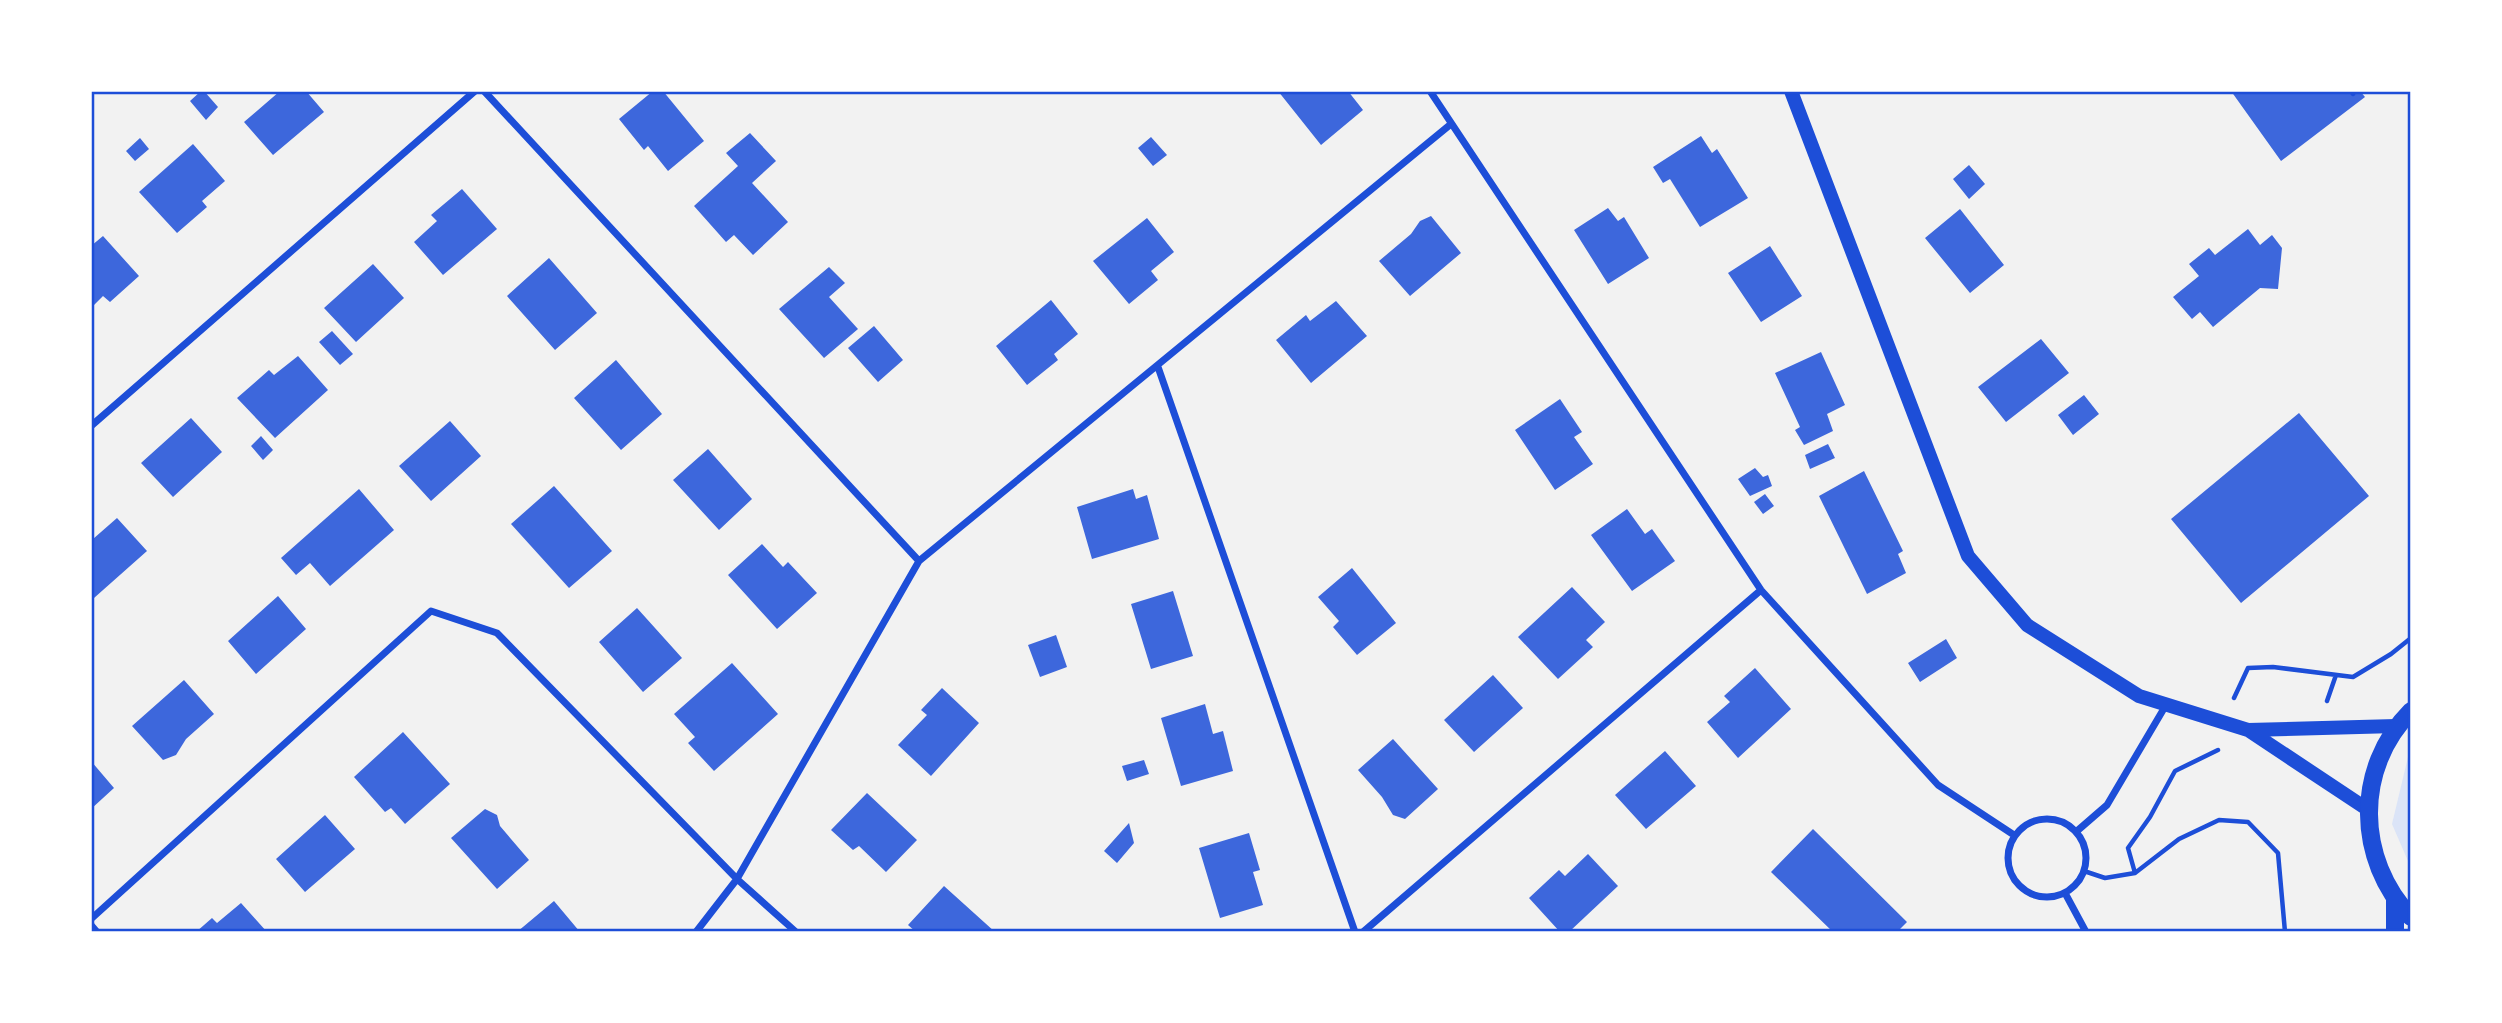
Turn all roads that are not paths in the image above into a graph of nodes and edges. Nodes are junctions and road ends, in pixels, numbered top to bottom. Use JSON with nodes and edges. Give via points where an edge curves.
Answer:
{"nodes":[{"id":1,"x":475,"y":91,"type":"edge"},
{"id":2,"x":484,"y":91,"type":"edge"},
{"id":3,"x":1430,"y":91,"type":"edge"},
{"id":4,"x":1791,"y":91,"type":"edge"},
{"id":5,"x":1451,"y":124,"type":"junction"},
{"id":6,"x":1158,"y":367,"type":"junction"},
{"id":7,"x":91,"y":426,"type":"edge"},
{"id":8,"x":919,"y":561,"type":"junction"},
{"id":9,"x":1761,"y":590,"type":"junction"},
{"id":10,"x":2166,"y":705,"type":"junction"},
{"id":11,"x":2411,"y":711,"type":"edge"},
{"id":12,"x":2396,"y":726,"type":"junction"},
{"id":13,"x":2248,"y":730,"type":"junction"},
{"id":14,"x":2367,"y":809,"type":"junction"},
{"id":15,"x":2077,"y":831,"type":"junction"},
{"id":16,"x":2014,"y":835,"type":"junction"},
{"id":17,"x":737,"y":879,"type":"junction"},
{"id":18,"x":2065,"y":893,"type":"junction"},
{"id":19,"x":2395,"y":900,"type":"junction"},
{"id":20,"x":2411,"y":917,"type":"edge"},
{"id":21,"x":91,"y":919,"type":"edge"},
{"id":22,"x":91,"y":925,"type":"edge"},
{"id":23,"x":97,"y":932,"type":"edge"},
{"id":24,"x":696,"y":932,"type":"edge"},
{"id":25,"x":796,"y":932,"type":"edge"},
{"id":26,"x":1355,"y":932,"type":"edge"},
{"id":27,"x":1363,"y":932,"type":"edge"},
{"id":28,"x":2086,"y":932,"type":"edge"},
{"id":29,"x":2395,"y":932,"type":"edge"}],
"edges":[{"from":1,"to":7,"type":"street"},
{"from":2,"to":8,"type":"street"},
{"from":3,"to":5,"type":"street"},
{"from":4,"to":10,"type":"main road","via":[[1968,556],[2027,625],[2139,696]]},
{"from":5,"to":6,"type":"street"},
{"from":5,"to":9,"type":"street"},
{"from":6,"to":8,"type":"street"},
{"from":6,"to":26,"type":"street"},
{"from":8,"to":17,"type":"street"},
{"from":9,"to":16,"type":"street","via":[[1938,785]]},
{"from":9,"to":27,"type":"street"},
{"from":10,"to":13,"type":"main road"},
{"from":10,"to":15,"type":"street","via":[[2107,806]]},
{"from":11,"to":12,"type":"main road"},
{"from":12,"to":13,"type":"main road"},
{"from":12,"to":14,"type":"main road","via":[[2376,766]]},
{"from":13,"to":14,"type":"main road"},
{"from":14,"to":19,"type":"main road","via":[[2374,857]]},
{"from":15,"to":16,"type":"street","via":[[2045,819],[2024,825]]},
{"from":15,"to":18,"type":"street","via":[[2087,858],[2077,884]]},
{"from":16,"to":18,"type":"street","via":[[2008,852],[2009,870],[2018,884],[2032,894],[2049,897]]},
{"from":17,"to":21,"type":"street","via":[[497,633],[431,611]]},
{"from":17,"to":24,"type":"street"},
{"from":17,"to":25,"type":"street"},
{"from":18,"to":28,"type":"street"},
{"from":19,"to":20,"type":"main road"},
{"from":19,"to":29,"type":"main road"},
{"from":22,"to":23,"type":"street"}]}
